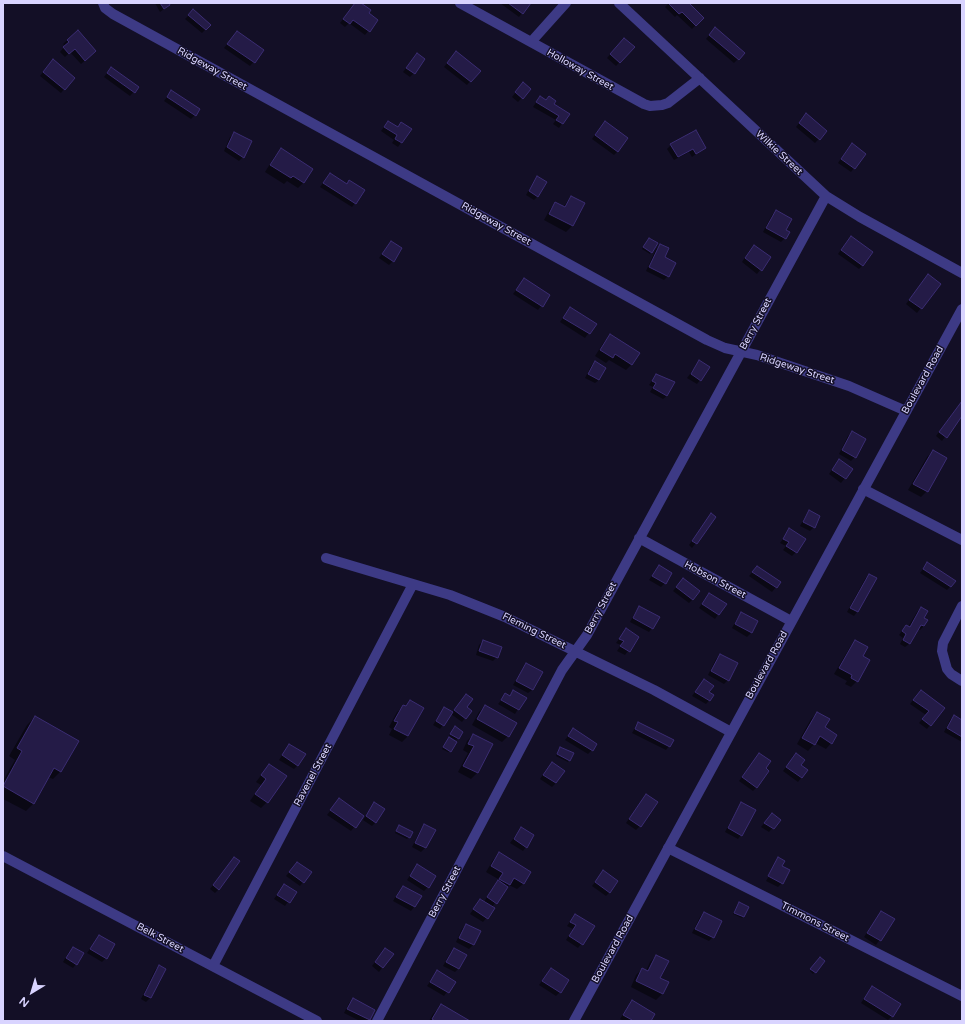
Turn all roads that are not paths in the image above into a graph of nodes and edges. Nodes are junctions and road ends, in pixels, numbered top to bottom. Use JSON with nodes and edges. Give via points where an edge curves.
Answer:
{"nodes":[{"id":1,"x":103,"y":3,"type":"edge"},
{"id":2,"x":460,"y":3,"type":"edge"},
{"id":3,"x":566,"y":3,"type":"edge"},
{"id":4,"x":619,"y":3,"type":"edge"},
{"id":5,"x":531,"y":42,"type":"junction"},
{"id":6,"x":700,"y":78,"type":"junction"},
{"id":7,"x":826,"y":196,"type":"junction"},
{"id":8,"x":962,"y":274,"type":"edge"},
{"id":9,"x":962,"y":308,"type":"edge"},
{"id":10,"x":741,"y":352,"type":"junction"},
{"id":11,"x":906,"y":411,"type":"junction"},
{"id":12,"x":863,"y":489,"type":"junction"},
{"id":13,"x":639,"y":538,"type":"junction"},
{"id":14,"x":962,"y":540,"type":"edge"},
{"id":15,"x":326,"y":558,"type":"dead end"},
{"id":16,"x":413,"y":584,"type":"junction"},
{"id":17,"x":962,"y":606,"type":"edge"},
{"id":18,"x":791,"y":621,"type":"junction"},
{"id":19,"x":576,"y":651,"type":"junction"},
{"id":20,"x":962,"y":682,"type":"edge"},
{"id":21,"x":731,"y":732,"type":"junction"},
{"id":22,"x":668,"y":848,"type":"junction"},
{"id":23,"x":3,"y":856,"type":"edge"},
{"id":24,"x":213,"y":966,"type":"junction"},
{"id":25,"x":962,"y":996,"type":"edge"},
{"id":26,"x":316,"y":1021,"type":"edge"},
{"id":27,"x":377,"y":1021,"type":"edge"},
{"id":28,"x":574,"y":1021,"type":"edge"}],
"edges":[{"from":1,"to":10,"type":"street","name":"Ridgeway Street","via":[[113,14],[674,323],[724,348]]},
{"from":2,"to":5,"type":"street","name":"Holloway Street"},
{"from":3,"to":5,"type":"street"},
{"from":4,"to":6,"type":"street","name":"Wilkie Street"},
{"from":5,"to":6,"type":"street","name":"Holloway Street","via":[[636,101],[650,106],[668,103]]},
{"from":6,"to":7,"type":"street","name":"Wilkie Street"},
{"from":7,"to":8,"type":"street","name":"Wilkie Street"},
{"from":7,"to":10,"type":"street","name":"Berry Street"},
{"from":9,"to":11,"type":"street","name":"Boulevard Road"},
{"from":10,"to":11,"type":"street","name":"Ridgeway Street","via":[[842,384]]},
{"from":10,"to":13,"type":"street","name":"Berry Street"},
{"from":11,"to":12,"type":"street","name":"Boulevard Road"},
{"from":12,"to":14,"type":"street"},
{"from":12,"to":18,"type":"street","name":"Boulevard Road"},
{"from":13,"to":18,"type":"street","name":"Hobson Street"},
{"from":13,"to":19,"type":"street","name":"Berry Street"},
{"from":15,"to":16,"type":"street","name":"Fleming Street"},
{"from":16,"to":19,"type":"street","name":"Fleming Street","via":[[480,606]]},
{"from":16,"to":24,"type":"street","name":"Ravenel Street"},
{"from":17,"to":20,"type":"street","via":[[943,643],[942,651],[946,669]]},
{"from":18,"to":21,"type":"street","name":"Boulevard Road"},
{"from":19,"to":21,"type":"street","name":"Fleming Street"},
{"from":19,"to":27,"type":"street","name":"Berry Street","via":[[562,670]]},
{"from":21,"to":22,"type":"street","name":"Boulevard Road"},
{"from":22,"to":25,"type":"street","name":"Timmons Street"},
{"from":22,"to":28,"type":"street","name":"Boulevard Road"},
{"from":23,"to":24,"type":"street","name":"Belk Street"},
{"from":24,"to":26,"type":"street","name":"Belk Street"}]}
